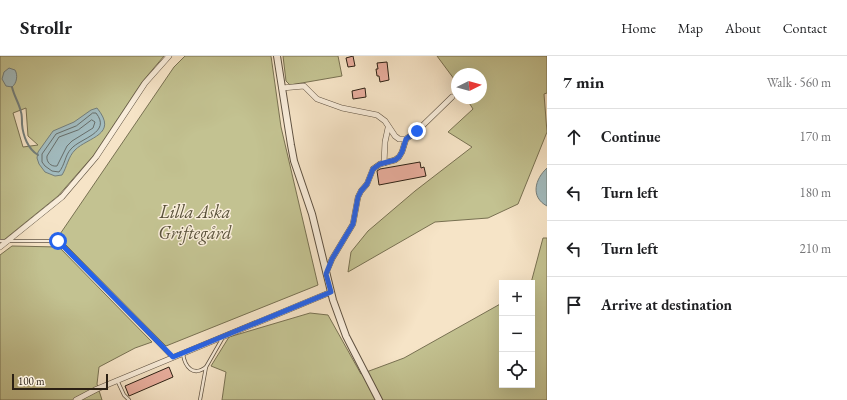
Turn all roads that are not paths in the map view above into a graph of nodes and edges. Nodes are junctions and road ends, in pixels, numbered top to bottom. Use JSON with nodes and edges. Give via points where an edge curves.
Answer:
{"nodes":[{"id":1,"x":169,"y":56,"type":"edge"},
{"id":2,"x":278,"y":56,"type":"edge"},
{"id":3,"x":282,"y":88,"type":"junction"},
{"id":4,"x":451,"y":98,"type":"edge"},
{"id":5,"x":388,"y":128,"type":"junction"},
{"id":6,"x":406,"y":139,"type":"junction"},
{"id":7,"x":384,"y":163,"type":"junction"},
{"id":8,"x":0,"y":241,"type":"edge"},
{"id":9,"x":8,"y":241,"type":"junction"},
{"id":10,"x":0,"y":247,"type":"edge"},
{"id":11,"x":326,"y":274,"type":"junction"},
{"id":12,"x":331,"y":292,"type":"junction"},
{"id":13,"x":223,"y":336,"type":"junction"},
{"id":14,"x":183,"y":353,"type":"junction"},
{"id":15,"x":173,"y":357,"type":"junction"},
{"id":16,"x":206,"y":367,"type":"junction"},
{"id":17,"x":118,"y":380,"type":"junction"},
{"id":18,"x":76,"y":400,"type":"edge"},
{"id":19,"x":129,"y":400,"type":"edge"},
{"id":20,"x":200,"y":400,"type":"edge"},
{"id":21,"x":379,"y":400,"type":"edge"}],
"edges":[{"from":1,"to":9,"type":"street","via":[[145,83],[96,157],[62,197]]},
{"from":2,"to":3,"type":"street"},
{"from":3,"to":5,"type":"street","via":[[304,86],[318,99],[347,109],[377,115],[385,121]]},
{"from":3,"to":11,"type":"street","via":[[294,161],[312,214]]},
{"from":4,"to":6,"type":"street"},
{"from":5,"to":6,"type":"street","via":[[399,139]]},
{"from":5,"to":7,"type":"street"},
{"from":6,"to":7,"type":"street","via":[[399,157]]},
{"from":7,"to":11,"type":"street","via":[[373,169],[361,191],[353,224]]},
{"from":8,"to":9,"type":"lane"},
{"from":9,"to":10,"type":"street"},
{"from":9,"to":15,"type":"lane","via":[[58,241]]},
{"from":11,"to":12,"type":"street"},
{"from":12,"to":13,"type":"street"},
{"from":12,"to":21,"type":"street","via":[[346,336]]},
{"from":13,"to":14,"type":"street"},
{"from":13,"to":16,"type":"lane"},
{"from":14,"to":15,"type":"street"},
{"from":14,"to":16,"type":"lane","via":[[189,368],[196,371]]},
{"from":15,"to":17,"type":"street"},
{"from":16,"to":20,"type":"lane"},
{"from":17,"to":18,"type":"street"},
{"from":17,"to":19,"type":"lane"}]}
